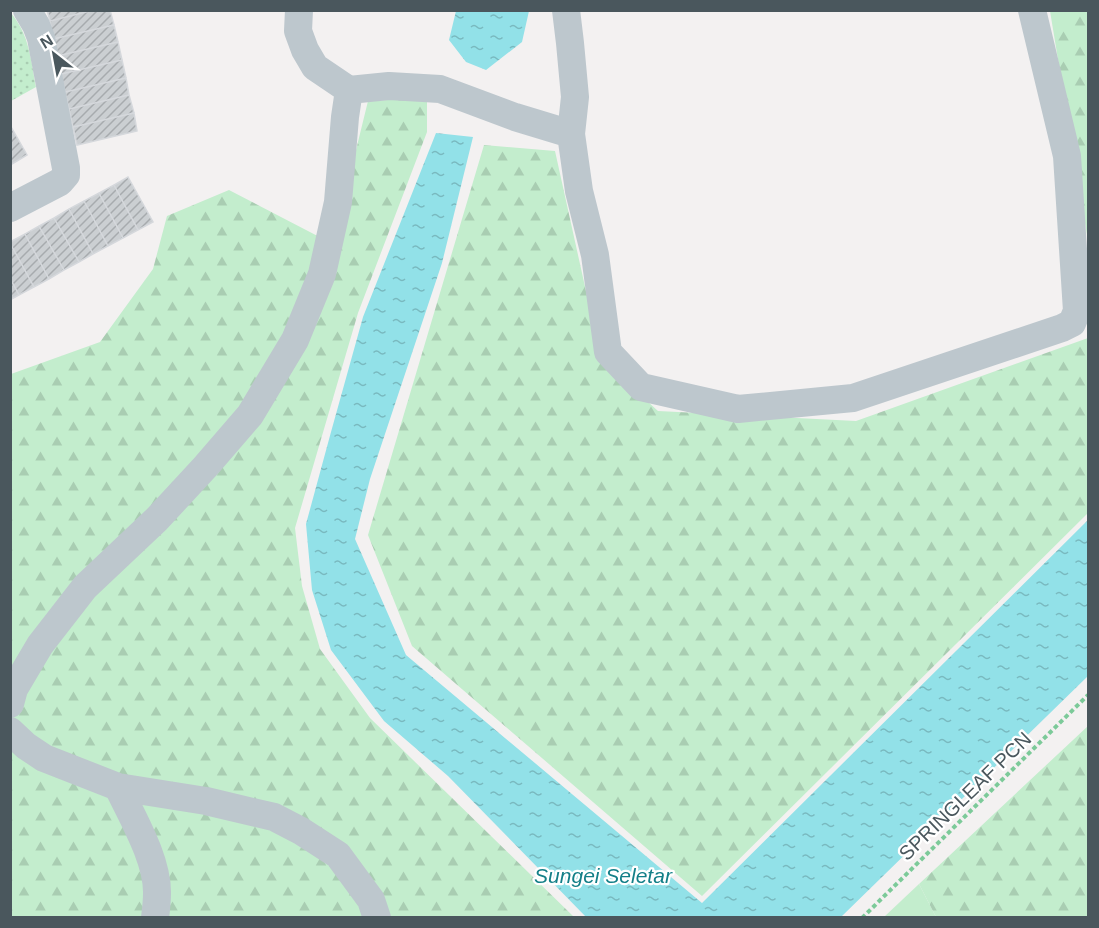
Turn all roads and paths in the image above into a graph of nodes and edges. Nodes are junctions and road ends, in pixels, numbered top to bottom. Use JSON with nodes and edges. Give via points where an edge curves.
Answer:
{"nodes":[{"id":1,"x":27,"y":10,"type":"edge"},
{"id":2,"x":299,"y":10,"type":"edge"},
{"id":3,"x":566,"y":10,"type":"edge"},
{"id":4,"x":1032,"y":10,"type":"edge"},
{"id":5,"x":349,"y":90,"type":"junction"},
{"id":6,"x":571,"y":134,"type":"junction"},
{"id":7,"x":10,"y":208,"type":"edge"},
{"id":8,"x":1089,"y":695,"type":"edge"},
{"id":9,"x":10,"y":704,"type":"edge"},
{"id":10,"x":10,"y":730,"type":"edge"},
{"id":11,"x":118,"y":787,"type":"junction"},
{"id":12,"x":155,"y":918,"type":"edge"},
{"id":13,"x":377,"y":918,"type":"edge"},
{"id":14,"x":862,"y":918,"type":"edge"}],
"edges":[{"from":1,"to":7,"type":"street","via":[[41,38],[66,175]]},
{"from":2,"to":5,"type":"street","via":[[298,32],[315,67]]},
{"from":3,"to":6,"type":"street","via":[[575,97]]},
{"from":4,"to":6,"type":"street","via":[[1067,156],[1077,311],[1072,323],[853,398],[738,409],[641,387],[608,352],[595,255],[579,191]]},
{"from":5,"to":6,"type":"street","via":[[389,86],[440,89]]},
{"from":5,"to":9,"type":"street","via":[[338,202],[322,274],[295,340],[250,415],[157,519],[85,587],[40,645],[14,689]]},
{"from":8,"to":14,"type":"path","name":"SPRINGLEAF PCN"},
{"from":10,"to":11,"type":"street","via":[[44,758]]},
{"from":11,"to":12,"type":"street","via":[[153,866],[158,892]]},
{"from":11,"to":13,"type":"street","via":[[274,817],[338,855],[371,900]]}]}
